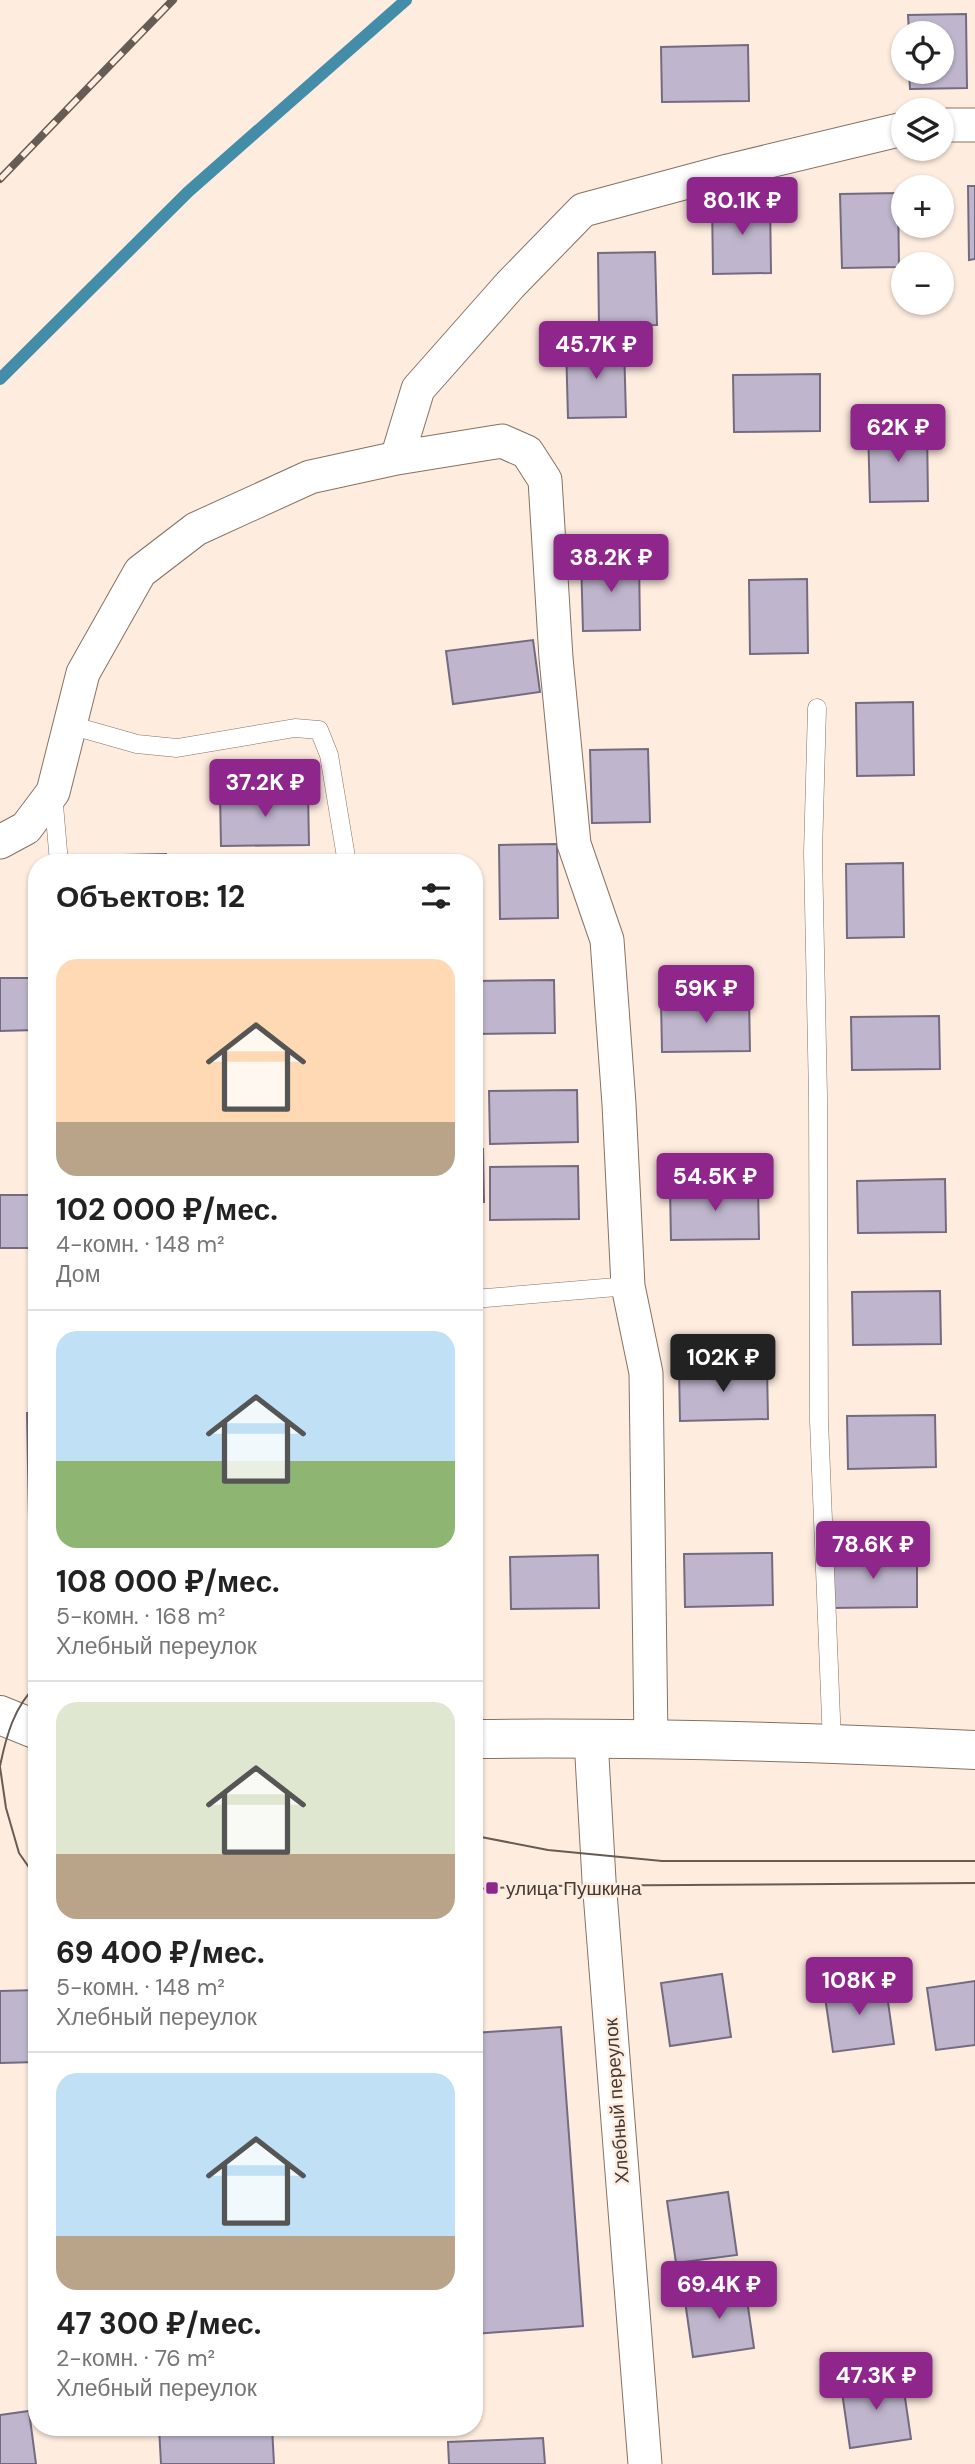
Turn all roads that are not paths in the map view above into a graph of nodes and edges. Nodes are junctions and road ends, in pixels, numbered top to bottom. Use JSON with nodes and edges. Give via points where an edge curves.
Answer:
{"nodes":[{"id":1,"x":954,"y":125,"type":"edge"},
{"id":2,"x":975,"y":125,"type":"edge"},
{"id":3,"x":891,"y":132,"type":"edge"},
{"id":4,"x":397,"y":458,"type":"junction"},
{"id":5,"x":817,"y":708,"type":"dead end"},
{"id":6,"x":70,"y":725,"type":"junction"},
{"id":7,"x":53,"y":792,"type":"junction"},
{"id":8,"x":0,"y":842,"type":"edge"},
{"id":9,"x":58,"y":854,"type":"edge"},
{"id":10,"x":345,"y":854,"type":"edge"},
{"id":11,"x":628,"y":1286,"type":"junction"},
{"id":12,"x":483,"y":1298,"type":"edge"},
{"id":13,"x":0,"y":1716,"type":"edge"},
{"id":14,"x":28,"y":1727,"type":"edge"},
{"id":15,"x":483,"y":1739,"type":"edge"},
{"id":16,"x":591,"y":1739,"type":"junction"},
{"id":17,"x":651,"y":1740,"type":"junction"},
{"id":18,"x":832,"y":1743,"type":"junction"},
{"id":19,"x":975,"y":1750,"type":"edge"},
{"id":20,"x":645,"y":2464,"type":"edge"}],
"edges":[{"from":1,"to":2,"type":"street"},
{"from":3,"to":4,"type":"street","via":[[583,210],[418,389]]},
{"from":4,"to":6,"type":"street","via":[[310,477],[196,529],[140,572],[83,673]]},
{"from":4,"to":11,"type":"street","via":[[502,440],[527,452],[545,480],[574,844],[607,940]]},
{"from":5,"to":18,"type":"lane","via":[[813,853],[819,1420]]},
{"from":6,"to":7,"type":"street"},
{"from":6,"to":10,"type":"lane","via":[[137,744],[177,748],[295,728],[319,730],[329,755]]},
{"from":7,"to":8,"type":"street","via":[[26,828]]},
{"from":7,"to":9,"type":"lane"},
{"from":11,"to":12,"type":"lane"},
{"from":11,"to":17,"type":"street","via":[[646,1373]]},
{"from":13,"to":14,"type":"street"},
{"from":15,"to":16,"type":"street"},
{"from":16,"to":17,"type":"street"},
{"from":16,"to":20,"type":"street","name":"Хлебный переулок"},
{"from":17,"to":18,"type":"street"},
{"from":18,"to":19,"type":"street"}]}
